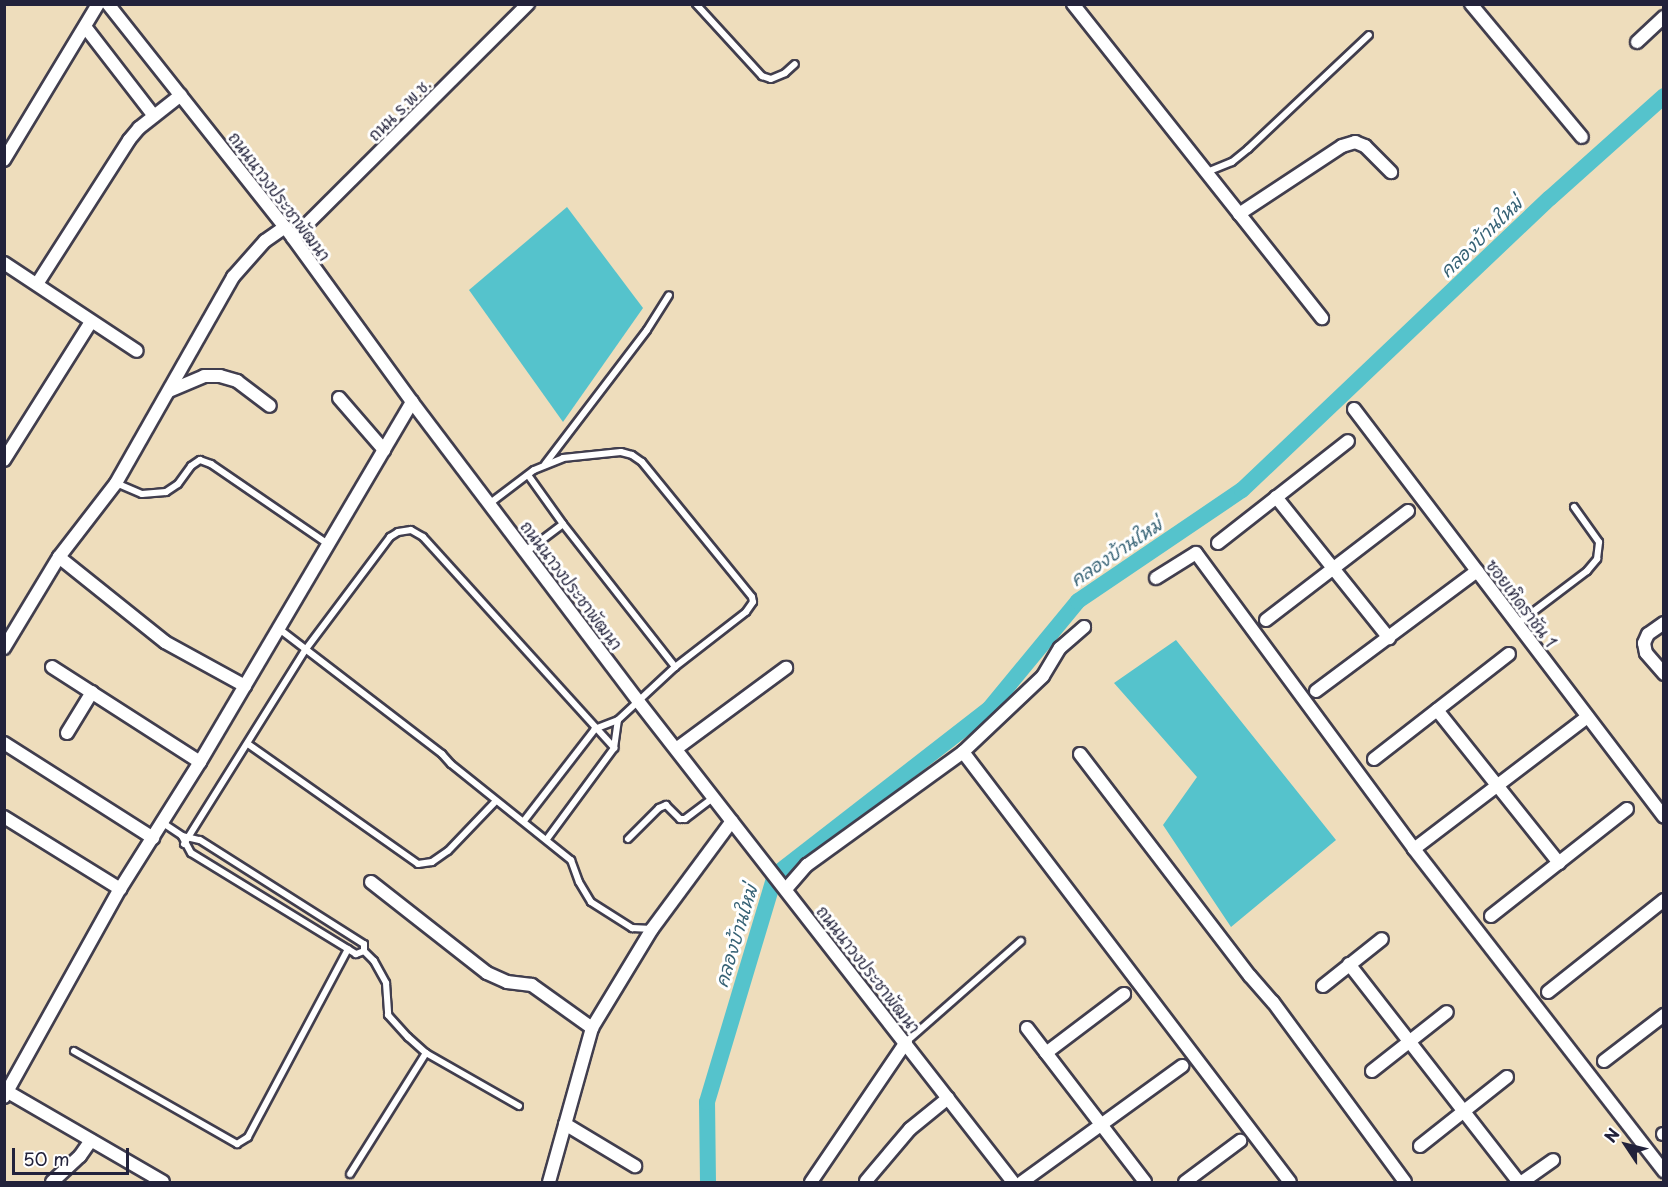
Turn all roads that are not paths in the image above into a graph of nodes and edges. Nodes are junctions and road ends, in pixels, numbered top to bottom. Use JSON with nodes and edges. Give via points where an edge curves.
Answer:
{"nodes":[{"id":1,"x":98,"y":4,"type":"edge"},
{"id":2,"x":528,"y":4,"type":"edge"},
{"id":3,"x":696,"y":4,"type":"edge"},
{"id":4,"x":1073,"y":4,"type":"edge"},
{"id":5,"x":1471,"y":4,"type":"edge"},
{"id":6,"x":112,"y":7,"type":"edge"},
{"id":7,"x":1664,"y":17,"type":"edge"},
{"id":8,"x":86,"y":28,"type":"junction"},
{"id":9,"x":1369,"y":35,"type":"dead end"},
{"id":10,"x":1637,"y":42,"type":"dead end"},
{"id":11,"x":795,"y":64,"type":"dead end"},
{"id":12,"x":181,"y":95,"type":"junction"},
{"id":13,"x":154,"y":116,"type":"junction"},
{"id":14,"x":1582,"y":137,"type":"dead end"},
{"id":15,"x":4,"y":160,"type":"edge"},
{"id":16,"x":1206,"y":172,"type":"junction"},
{"id":17,"x":1392,"y":172,"type":"dead end"},
{"id":18,"x":1239,"y":214,"type":"junction"},
{"id":19,"x":289,"y":232,"type":"junction"},
{"id":20,"x":5,"y":265,"type":"edge"},
{"id":21,"x":37,"y":284,"type":"junction"},
{"id":22,"x":669,"y":295,"type":"dead end"},
{"id":23,"x":1322,"y":318,"type":"dead end"},
{"id":24,"x":91,"y":322,"type":"junction"},
{"id":25,"x":137,"y":351,"type":"dead end"},
{"id":26,"x":169,"y":391,"type":"junction"},
{"id":27,"x":339,"y":398,"type":"dead end"},
{"id":28,"x":411,"y":402,"type":"junction"},
{"id":29,"x":270,"y":406,"type":"dead end"},
{"id":30,"x":1354,"y":410,"type":"dead end"},
{"id":31,"x":1348,"y":441,"type":"dead end"},
{"id":32,"x":384,"y":450,"type":"junction"},
{"id":33,"x":4,"y":460,"type":"edge"},
{"id":34,"x":545,"y":464,"type":"junction"},
{"id":35,"x":528,"y":475,"type":"junction"},
{"id":36,"x":116,"y":483,"type":"junction"},
{"id":37,"x":1276,"y":497,"type":"junction"},
{"id":38,"x":489,"y":504,"type":"junction"},
{"id":39,"x":1574,"y":507,"type":"dead end"},
{"id":40,"x":1408,"y":511,"type":"dead end"},
{"id":41,"x":563,"y":524,"type":"junction"},
{"id":42,"x":1218,"y":543,"type":"dead end"},
{"id":43,"x":328,"y":544,"type":"junction"},
{"id":44,"x":526,"y":552,"type":"junction"},
{"id":45,"x":59,"y":557,"type":"junction"},
{"id":46,"x":1334,"y":568,"type":"junction"},
{"id":47,"x":1477,"y":571,"type":"junction"},
{"id":48,"x":1156,"y":578,"type":"dead end"},
{"id":49,"x":1266,"y":620,"type":"dead end"},
{"id":50,"x":1664,"y":623,"type":"edge"},
{"id":51,"x":1517,"y":624,"type":"junction"},
{"id":52,"x":278,"y":627,"type":"junction"},
{"id":53,"x":1084,"y":627,"type":"dead end"},
{"id":54,"x":1389,"y":638,"type":"junction"},
{"id":55,"x":4,"y":648,"type":"edge"},
{"id":56,"x":306,"y":650,"type":"junction"},
{"id":57,"x":1509,"y":654,"type":"dead end"},
{"id":58,"x":52,"y":666,"type":"dead end"},
{"id":59,"x":675,"y":667,"type":"junction"},
{"id":60,"x":786,"y":668,"type":"dead end"},
{"id":61,"x":1664,"y":674,"type":"edge"},
{"id":62,"x":245,"y":686,"type":"junction"},
{"id":63,"x":1317,"y":690,"type":"dead end"},
{"id":64,"x":92,"y":692,"type":"junction"},
{"id":65,"x":638,"y":701,"type":"junction"},
{"id":66,"x":1437,"y":710,"type":"junction"},
{"id":67,"x":1587,"y":717,"type":"junction"},
{"id":68,"x":618,"y":720,"type":"junction"},
{"id":69,"x":595,"y":729,"type":"junction"},
{"id":70,"x":68,"y":734,"type":"dead end"},
{"id":71,"x":4,"y":743,"type":"edge"},
{"id":72,"x":248,"y":744,"type":"junction"},
{"id":73,"x":614,"y":748,"type":"junction"},
{"id":74,"x":676,"y":749,"type":"junction"},
{"id":75,"x":963,"y":752,"type":"junction"},
{"id":76,"x":1080,"y":754,"type":"dead end"},
{"id":77,"x":1374,"y":759,"type":"dead end"},
{"id":78,"x":200,"y":762,"type":"junction"},
{"id":79,"x":1498,"y":786,"type":"junction"},
{"id":80,"x":714,"y":798,"type":"junction"},
{"id":81,"x":496,"y":801,"type":"junction"},
{"id":82,"x":1627,"y":809,"type":"dead end"},
{"id":83,"x":4,"y":817,"type":"edge"},
{"id":84,"x":1664,"y":817,"type":"edge"},
{"id":85,"x":524,"y":821,"type":"junction"},
{"id":86,"x":732,"y":821,"type":"junction"},
{"id":87,"x":163,"y":823,"type":"junction"},
{"id":88,"x":182,"y":836,"type":"junction"},
{"id":89,"x":190,"y":837,"type":"junction"},
{"id":90,"x":153,"y":838,"type":"junction"},
{"id":91,"x":547,"y":839,"type":"junction"},
{"id":92,"x":628,"y":839,"type":"dead end"},
{"id":93,"x":184,"y":844,"type":"junction"},
{"id":94,"x":1414,"y":849,"type":"junction"},
{"id":95,"x":1559,"y":863,"type":"junction"},
{"id":96,"x":371,"y":882,"type":"dead end"},
{"id":97,"x":784,"y":887,"type":"junction"},
{"id":98,"x":120,"y":889,"type":"junction"},
{"id":99,"x":1664,"y":900,"type":"edge"},
{"id":100,"x":1491,"y":916,"type":"dead end"},
{"id":101,"x":652,"y":929,"type":"junction"},
{"id":102,"x":1382,"y":939,"type":"dead end"},
{"id":103,"x":1021,"y":941,"type":"dead end"},
{"id":104,"x":348,"y":949,"type":"junction"},
{"id":105,"x":364,"y":951,"type":"junction"},
{"id":106,"x":1349,"y":964,"type":"junction"},
{"id":107,"x":1323,"y":986,"type":"dead end"},
{"id":108,"x":1548,"y":992,"type":"dead end"},
{"id":109,"x":1124,"y":994,"type":"dead end"},
{"id":110,"x":1447,"y":1012,"type":"dead end"},
{"id":111,"x":1664,"y":1016,"type":"edge"},
{"id":112,"x":592,"y":1028,"type":"junction"},
{"id":113,"x":1027,"y":1028,"type":"dead end"},
{"id":114,"x":906,"y":1042,"type":"junction"},
{"id":115,"x":1409,"y":1042,"type":"junction"},
{"id":116,"x":74,"y":1051,"type":"dead end"},
{"id":117,"x":426,"y":1053,"type":"junction"},
{"id":118,"x":1046,"y":1053,"type":"junction"},
{"id":119,"x":1604,"y":1061,"type":"dead end"},
{"id":120,"x":1182,"y":1066,"type":"dead end"},
{"id":121,"x":1372,"y":1071,"type":"dead end"},
{"id":122,"x":1507,"y":1077,"type":"dead end"},
{"id":123,"x":6,"y":1095,"type":"edge"},
{"id":124,"x":948,"y":1098,"type":"junction"},
{"id":125,"x":519,"y":1106,"type":"dead end"},
{"id":126,"x":1464,"y":1111,"type":"junction"},
{"id":127,"x":565,"y":1124,"type":"junction"},
{"id":128,"x":1101,"y":1125,"type":"junction"},
{"id":129,"x":91,"y":1140,"type":"junction"},
{"id":130,"x":1240,"y":1141,"type":"dead end"},
{"id":131,"x":1420,"y":1146,"type":"dead end"},
{"id":132,"x":1552,"y":1160,"type":"dead end"},
{"id":133,"x":635,"y":1166,"type":"dead end"},
{"id":134,"x":1664,"y":1171,"type":"edge"},
{"id":135,"x":350,"y":1174,"type":"dead end"},
{"id":136,"x":866,"y":1181,"type":"dead end"},
{"id":137,"x":52,"y":1182,"type":"edge"},
{"id":138,"x":163,"y":1182,"type":"edge"},
{"id":139,"x":549,"y":1182,"type":"edge"},
{"id":140,"x":811,"y":1182,"type":"edge"},
{"id":141,"x":1013,"y":1182,"type":"edge"},
{"id":142,"x":1022,"y":1182,"type":"edge"},
{"id":143,"x":1145,"y":1182,"type":"edge"},
{"id":144,"x":1185,"y":1182,"type":"edge"},
{"id":145,"x":1290,"y":1182,"type":"edge"},
{"id":146,"x":1406,"y":1182,"type":"edge"},
{"id":147,"x":1520,"y":1182,"type":"edge"}],
"edges":[{"from":1,"to":8,"type":"street"},
{"from":2,"to":19,"type":"street","name":"ถนน ร.พ.ช."},
{"from":3,"to":11,"type":"lane","via":[[762,76],[771,78],[785,73]]},
{"from":4,"to":16,"type":"street"},
{"from":5,"to":14,"type":"street"},
{"from":6,"to":12,"type":"street","name":"ถนนนาวงประชาพัฒนา"},
{"from":7,"to":10,"type":"street"},
{"from":8,"to":13,"type":"street"},
{"from":8,"to":15,"type":"street"},
{"from":9,"to":16,"type":"lane","via":[[1248,149],[1232,162]]},
{"from":12,"to":13,"type":"street"},
{"from":12,"to":19,"type":"street","name":"ถนนนาวงประชาพัฒนา"},
{"from":13,"to":21,"type":"street","via":[[129,140]]},
{"from":16,"to":18,"type":"street"},
{"from":17,"to":18,"type":"street","via":[[1365,146],[1355,142],[1342,146]]},
{"from":18,"to":23,"type":"street"},
{"from":19,"to":26,"type":"street","name":"ถนน ร.พ.ช.","via":[[265,241],[233,277]]},
{"from":19,"to":28,"type":"street","name":"ถนนนาวงประชาพัฒนา"},
{"from":20,"to":21,"type":"street"},
{"from":21,"to":24,"type":"street"},
{"from":22,"to":34,"type":"lane"},
{"from":24,"to":25,"type":"street"},
{"from":24,"to":33,"type":"street"},
{"from":26,"to":29,"type":"street","via":[[204,375],[220,376],[237,381]]},
{"from":26,"to":36,"type":"street","name":"ถนน ร.พ.ช."},
{"from":27,"to":32,"type":"street"},
{"from":28,"to":32,"type":"street"},
{"from":28,"to":38,"type":"street","name":"ถนนนาวงประชาพัฒนา"},
{"from":30,"to":47,"type":"street","name":"ซอยเทิดราชัน 1"},
{"from":31,"to":37,"type":"street"},
{"from":32,"to":43,"type":"street"},
{"from":34,"to":35,"type":"lane"},
{"from":34,"to":59,"type":"lane","via":[[577,454],[632,455],[642,462],[752,597],[746,612]]},
{"from":35,"to":38,"type":"lane"},
{"from":35,"to":41,"type":"lane"},
{"from":36,"to":43,"type":"lane","via":[[142,494],[166,492],[200,460]]},
{"from":36,"to":45,"type":"street","name":"ถนน ร.พ.ช."},
{"from":37,"to":42,"type":"street"},
{"from":37,"to":46,"type":"street"},
{"from":38,"to":44,"type":"street","name":"ถนนนาวงประชาพัฒนา"},
{"from":39,"to":51,"type":"lane","via":[[1599,542],[1597,558],[1587,571]]},
{"from":40,"to":46,"type":"street"},
{"from":41,"to":44,"type":"lane"},
{"from":41,"to":59,"type":"lane"},
{"from":43,"to":52,"type":"street"},
{"from":44,"to":65,"type":"street","name":"ถนนนาวงประชาพัฒนา"},
{"from":45,"to":55,"type":"street","name":"ถนน ร.พ.ช."},
{"from":45,"to":62,"type":"street","via":[[165,642]]},
{"from":46,"to":49,"type":"street"},
{"from":46,"to":54,"type":"street"},
{"from":47,"to":51,"type":"street","name":"ซอยเทิดราชัน 1"},
{"from":47,"to":54,"type":"street"},
{"from":48,"to":94,"type":"street","via":[[1196,553]]},
{"from":50,"to":61,"type":"street","via":[[1648,634],[1644,643],[1646,653]]},
{"from":51,"to":67,"type":"street","name":"ซอยเทิดราชัน 1"},
{"from":52,"to":56,"type":"lane"},
{"from":52,"to":62,"type":"street"},
{"from":53,"to":75,"type":"street","via":[[1060,648],[1043,676]]},
{"from":54,"to":63,"type":"street"},
{"from":56,"to":69,"type":"lane","via":[[390,537],[411,530],[423,537]]},
{"from":56,"to":72,"type":"lane"},
{"from":56,"to":81,"type":"lane","via":[[442,754]]},
{"from":57,"to":66,"type":"street"},
{"from":58,"to":64,"type":"street"},
{"from":59,"to":65,"type":"lane"},
{"from":60,"to":74,"type":"street"},
{"from":62,"to":78,"type":"street"},
{"from":64,"to":70,"type":"street"},
{"from":64,"to":78,"type":"street"},
{"from":65,"to":68,"type":"lane"},
{"from":65,"to":74,"type":"street","name":"ถนนนาวงประชาพัฒนา"},
{"from":66,"to":77,"type":"street"},
{"from":66,"to":79,"type":"street"},
{"from":67,"to":79,"type":"street"},
{"from":67,"to":84,"type":"street","name":"ซอยเทิดราชัน 1"},
{"from":68,"to":69,"type":"lane"},
{"from":68,"to":73,"type":"lane"},
{"from":69,"to":73,"type":"lane"},
{"from":69,"to":85,"type":"lane"},
{"from":71,"to":90,"type":"street"},
{"from":72,"to":81,"type":"lane","via":[[418,864],[432,862],[448,851]]},
{"from":72,"to":89,"type":"lane"},
{"from":73,"to":91,"type":"lane"},
{"from":74,"to":80,"type":"street","name":"ถนนนาวงประชาพัฒนา"},
{"from":75,"to":97,"type":"street","via":[[807,865]]},
{"from":75,"to":145,"type":"street"},
{"from":76,"to":146,"type":"street","via":[[1273,1002]]},
{"from":78,"to":87,"type":"street"},
{"from":79,"to":94,"type":"street"},
{"from":79,"to":95,"type":"street"},
{"from":80,"to":86,"type":"street","name":"ถนนนาวงประชาพัฒนา"},
{"from":80,"to":92,"type":"lane","via":[[685,819],[666,805],[659,808]]},
{"from":81,"to":85,"type":"lane"},
{"from":82,"to":95,"type":"street"},
{"from":83,"to":98,"type":"street"},
{"from":85,"to":91,"type":"lane"},
{"from":86,"to":97,"type":"street","name":"ถนนนาวงประชาพัฒนา"},
{"from":86,"to":101,"type":"street"},
{"from":87,"to":88,"type":"lane"},
{"from":87,"to":90,"type":"street"},
{"from":88,"to":89,"type":"lane"},
{"from":88,"to":93,"type":"lane"},
{"from":89,"to":93,"type":"lane"},
{"from":89,"to":105,"type":"lane","via":[[364,944]]},
{"from":90,"to":98,"type":"street"},
{"from":91,"to":101,"type":"lane","via":[[572,860],[591,902],[632,928]]},
{"from":93,"to":104,"type":"lane","via":[[190,853]]},
{"from":94,"to":134,"type":"street"},
{"from":95,"to":100,"type":"street"},
{"from":96,"to":112,"type":"street","via":[[487,973],[507,982],[532,986]]},
{"from":97,"to":114,"type":"street","name":"ถนนนาวงประชาพัฒนา"},
{"from":98,"to":123,"type":"street"},
{"from":99,"to":108,"type":"street"},
{"from":101,"to":112,"type":"street"},
{"from":102,"to":106,"type":"street"},
{"from":103,"to":114,"type":"lane"},
{"from":104,"to":105,"type":"lane","via":[[356,954]]},
{"from":104,"to":116,"type":"lane","via":[[248,1137],[237,1144]]},
{"from":105,"to":117,"type":"lane","via":[[386,983],[388,1015]]},
{"from":106,"to":107,"type":"street"},
{"from":106,"to":115,"type":"street"},
{"from":109,"to":118,"type":"street"},
{"from":110,"to":115,"type":"street"},
{"from":111,"to":119,"type":"street"},
{"from":112,"to":127,"type":"street"},
{"from":113,"to":118,"type":"street"},
{"from":114,"to":124,"type":"street","name":"ถนนนาวงประชาพัฒนา"},
{"from":114,"to":140,"type":"street"},
{"from":115,"to":121,"type":"street"},
{"from":115,"to":126,"type":"street"},
{"from":117,"to":125,"type":"lane"},
{"from":117,"to":135,"type":"lane"},
{"from":118,"to":128,"type":"street"},
{"from":120,"to":128,"type":"street"},
{"from":122,"to":126,"type":"street"},
{"from":123,"to":129,"type":"street"},
{"from":124,"to":136,"type":"street","via":[[910,1129]]},
{"from":124,"to":141,"type":"street","name":"ถนนนาวงประชาพัฒนา"},
{"from":126,"to":131,"type":"street"},
{"from":126,"to":147,"type":"street"},
{"from":127,"to":133,"type":"street"},
{"from":127,"to":139,"type":"street"},
{"from":128,"to":142,"type":"street"},
{"from":128,"to":143,"type":"street"},
{"from":129,"to":137,"type":"street"},
{"from":129,"to":138,"type":"street"},
{"from":130,"to":144,"type":"street"},
{"from":132,"to":147,"type":"street"}]}
